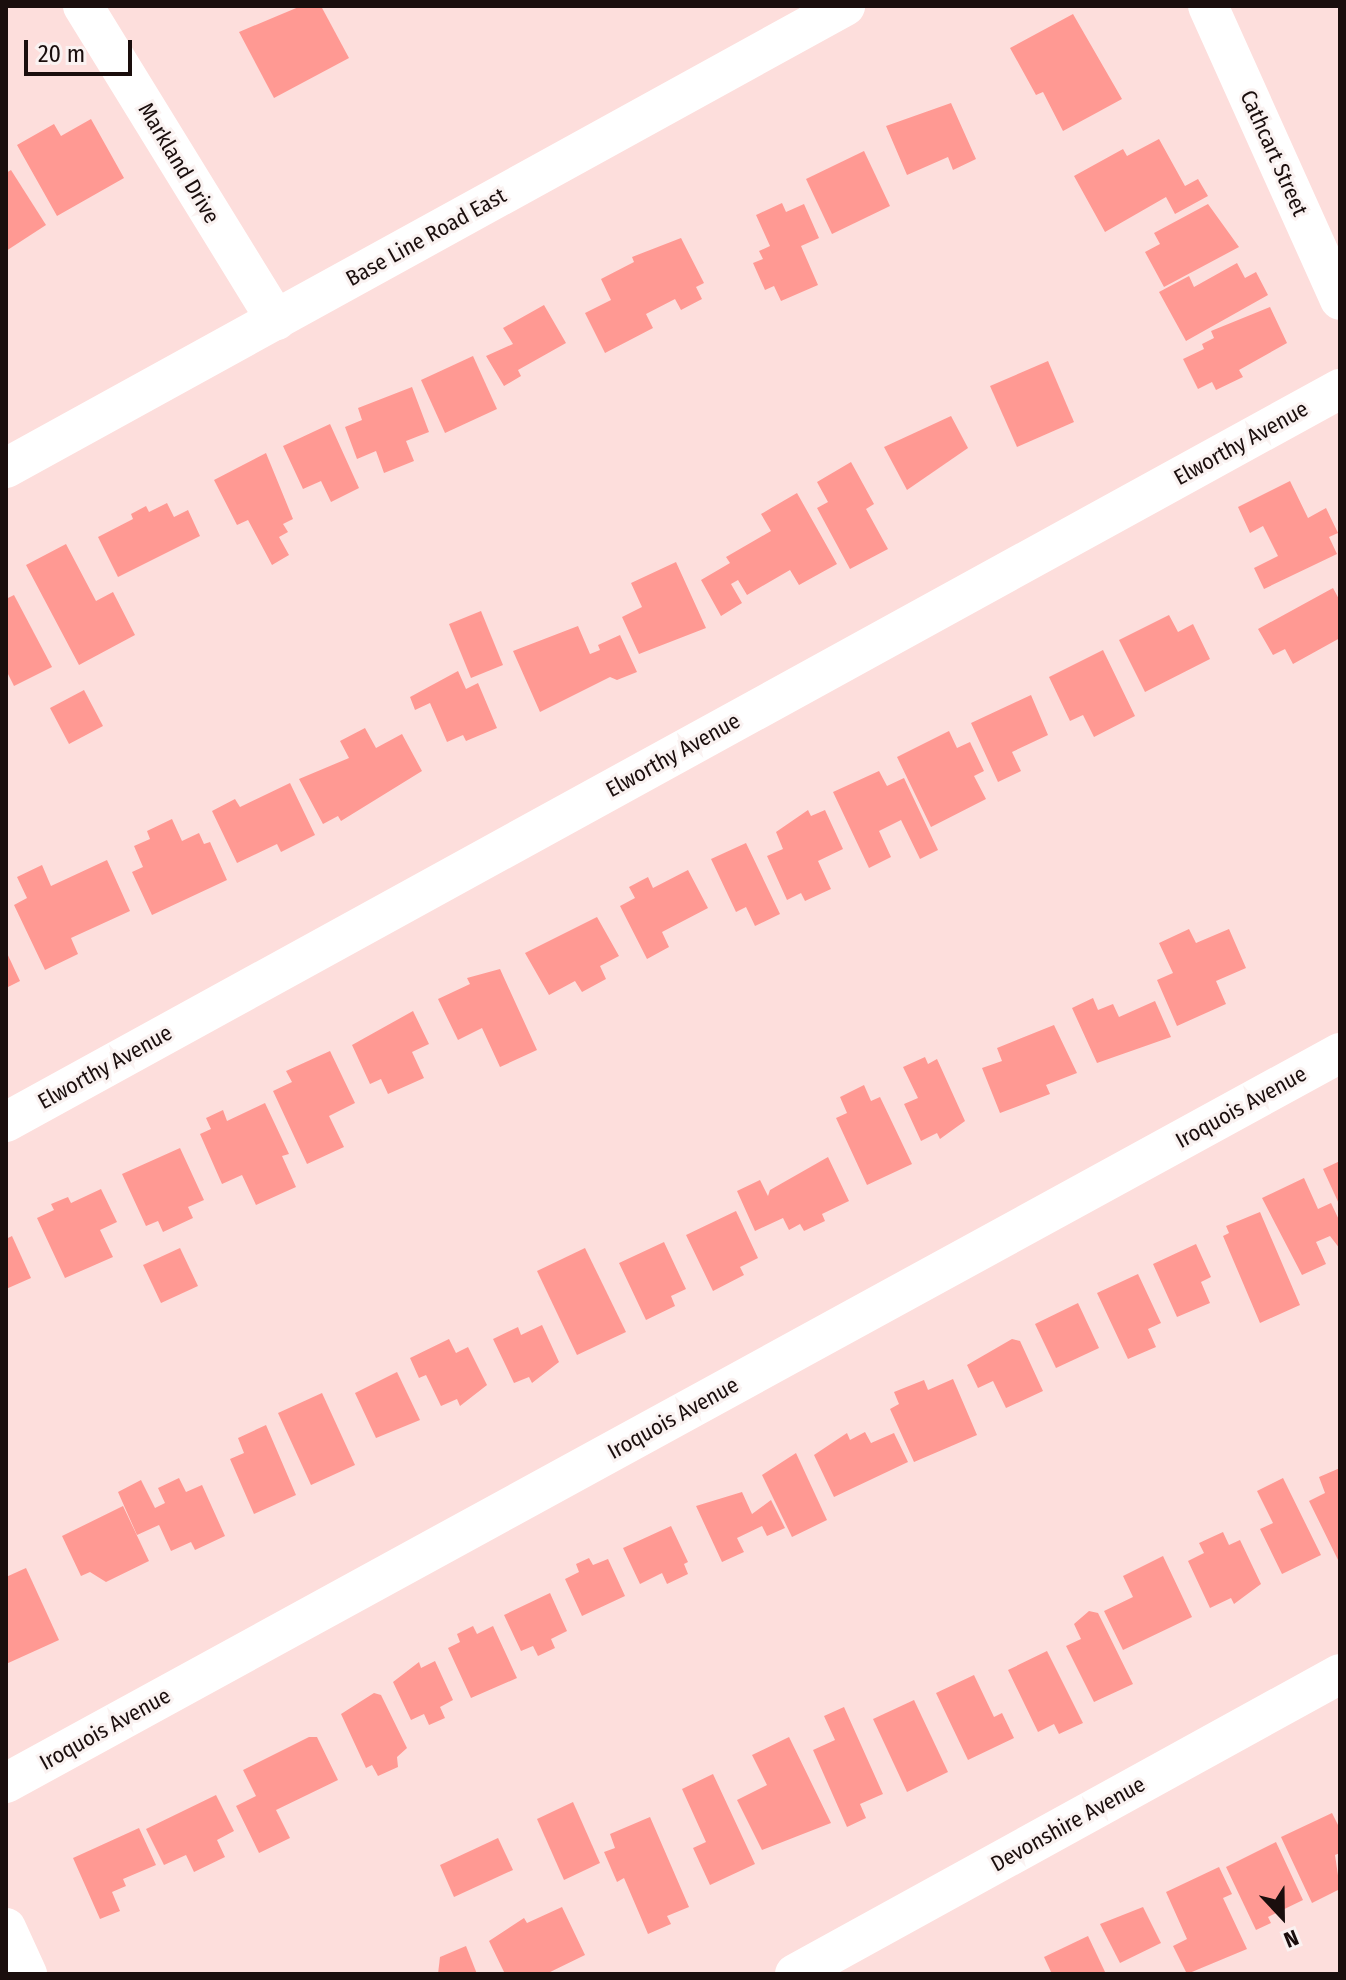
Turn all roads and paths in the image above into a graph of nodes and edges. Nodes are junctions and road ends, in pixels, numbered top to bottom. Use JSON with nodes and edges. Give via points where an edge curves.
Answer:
{"nodes":[{"id":1,"x":83,"y":6,"type":"edge"},
{"id":2,"x":845,"y":6,"type":"edge"},
{"id":3,"x":1208,"y":6,"type":"edge"},
{"id":4,"x":1340,"y":300,"type":"edge"},
{"id":5,"x":276,"y":320,"type":"junction"},
{"id":6,"x":1340,"y":389,"type":"edge"},
{"id":7,"x":6,"y":468,"type":"edge"},
{"id":8,"x":1340,"y":1053,"type":"edge"},
{"id":9,"x":6,"y":1122,"type":"edge"},
{"id":10,"x":1340,"y":1674,"type":"edge"},
{"id":11,"x":6,"y":1783,"type":"edge"},
{"id":12,"x":6,"y":1928,"type":"edge"},
{"id":13,"x":27,"y":1974,"type":"edge"},
{"id":14,"x":795,"y":1974,"type":"edge"}],
"edges":[{"from":1,"to":5,"type":"street","name":"Markland Drive"},
{"from":2,"to":5,"type":"street","name":"Base Line Road East"},
{"from":3,"to":4,"type":"street","name":"Cathcart Street"},
{"from":5,"to":7,"type":"street","name":"Base Line Road East"},
{"from":6,"to":9,"type":"street","name":"Elworthy Avenue"},
{"from":8,"to":11,"type":"street","name":"Iroquois Avenue"},
{"from":10,"to":14,"type":"street","name":"Devonshire Avenue"},
{"from":12,"to":13,"type":"street"}]}
